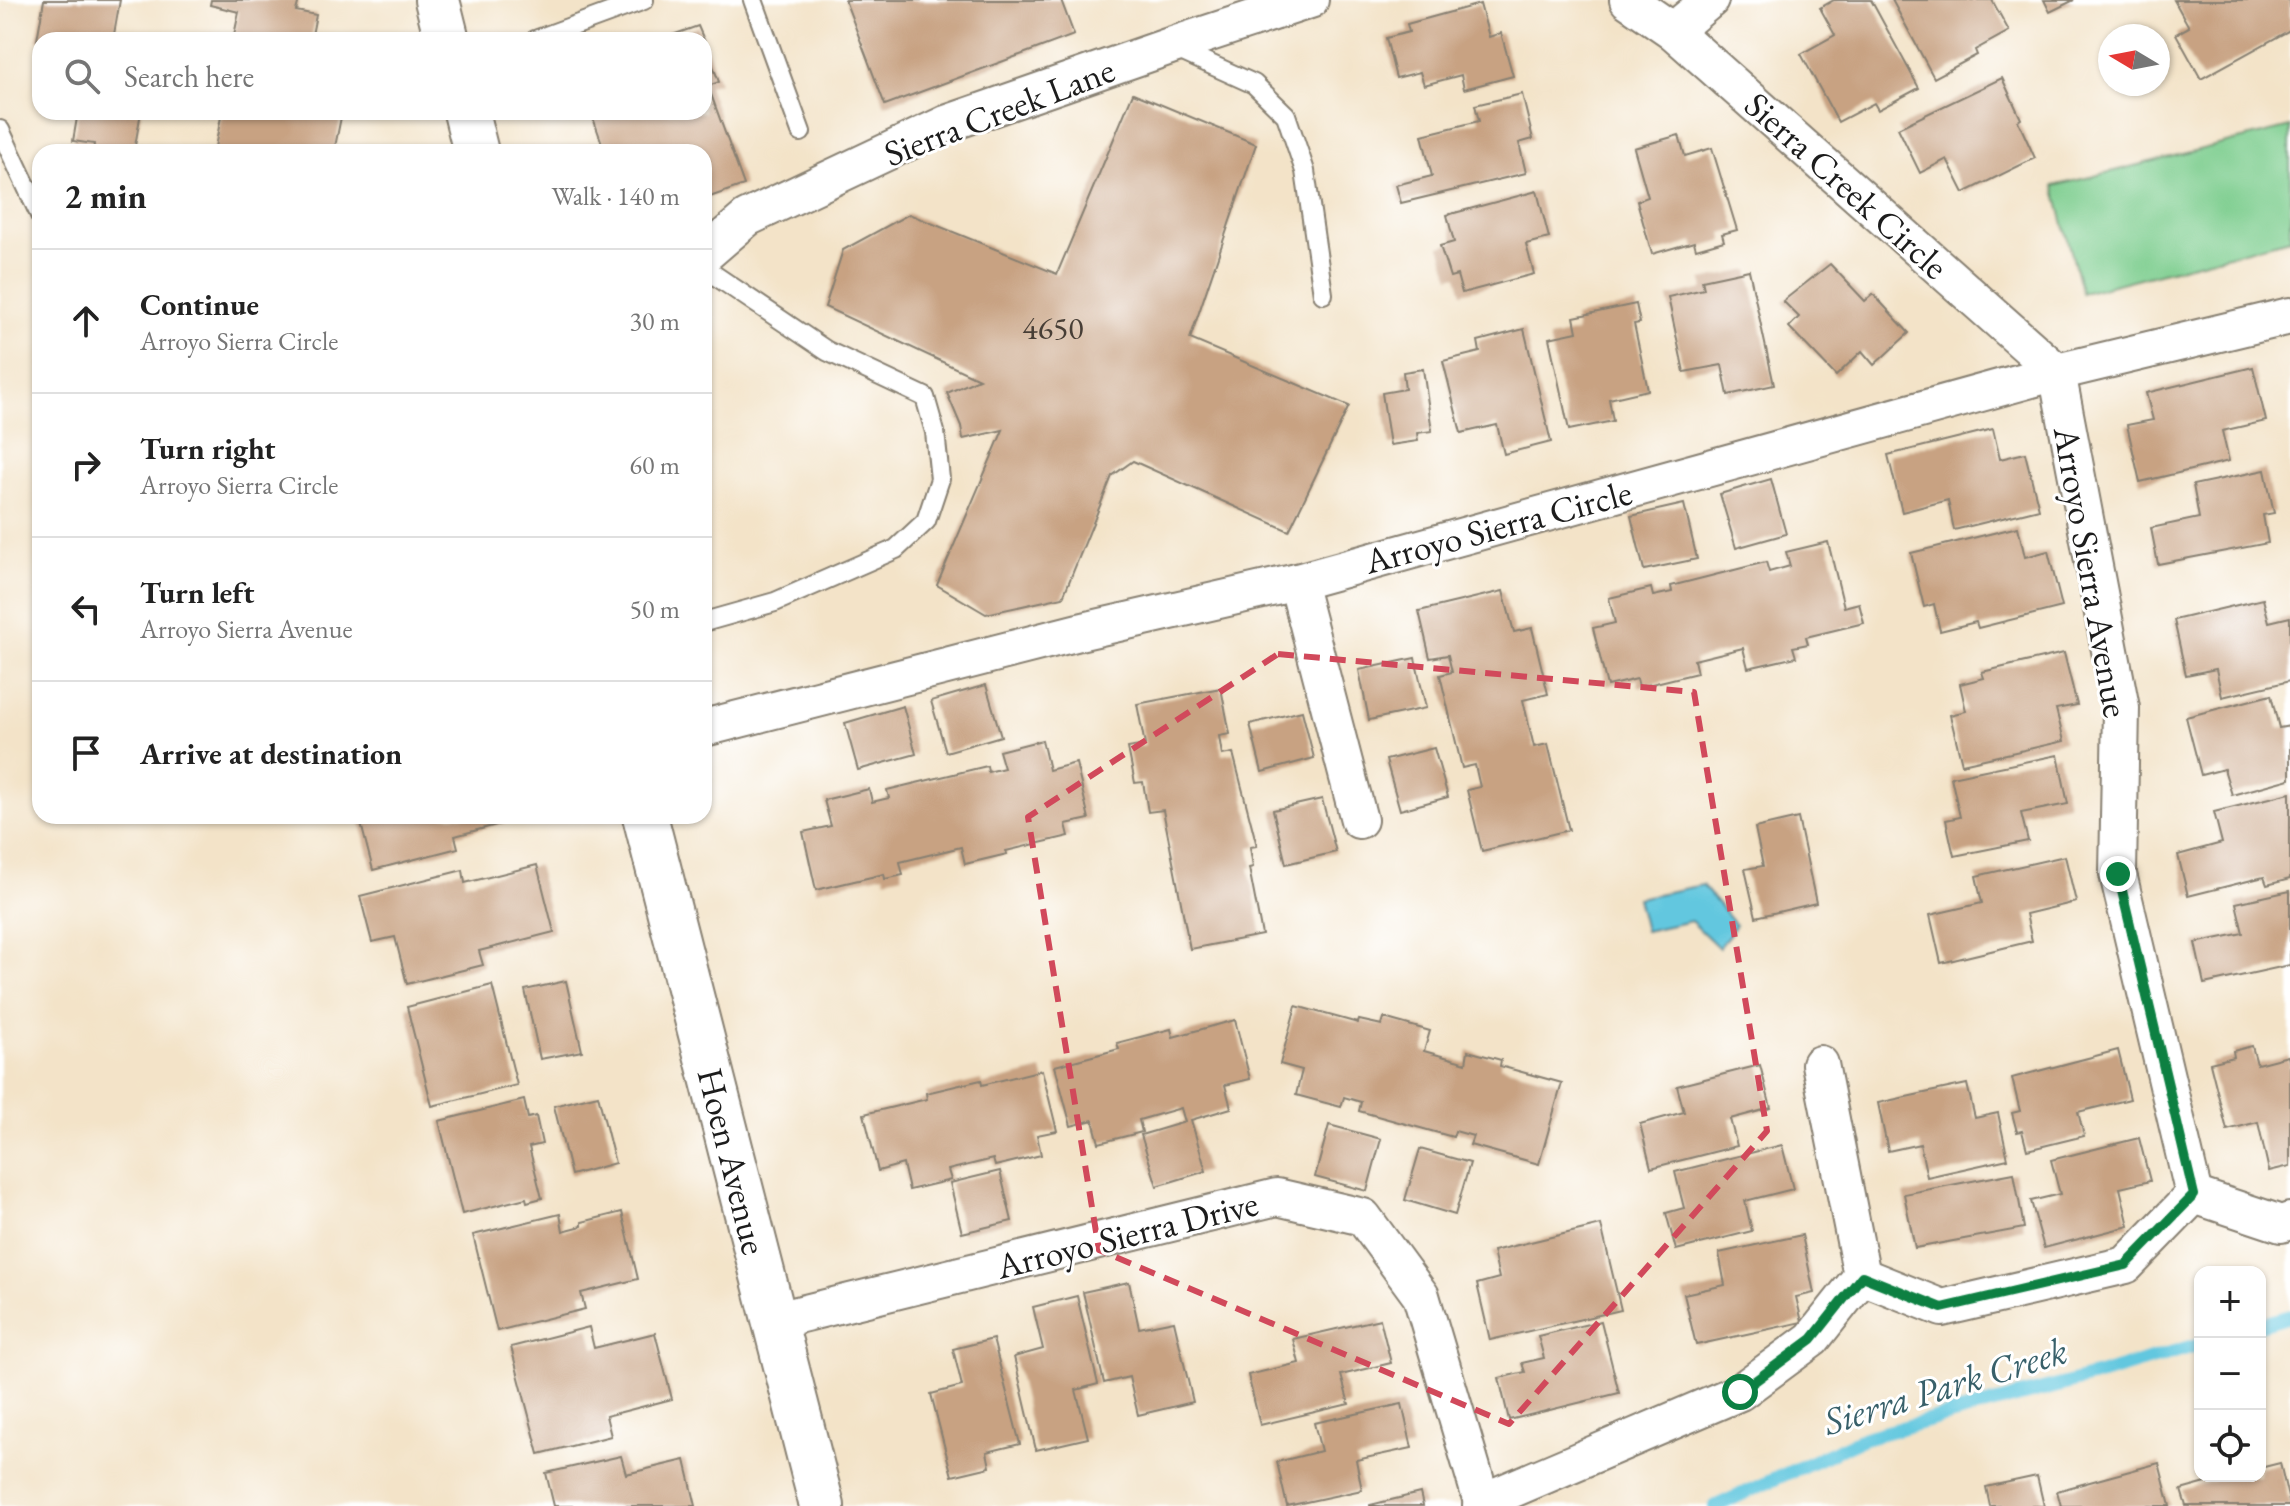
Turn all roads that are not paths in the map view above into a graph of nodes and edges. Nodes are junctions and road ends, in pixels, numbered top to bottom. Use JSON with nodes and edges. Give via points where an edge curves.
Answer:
{"nodes":[{"id":1,"x":437,"y":0,"type":"edge"},
{"id":2,"x":644,"y":0,"type":"edge"},
{"id":3,"x":753,"y":0,"type":"edge"},
{"id":4,"x":1310,"y":0,"type":"edge"},
{"id":5,"x":1628,"y":0,"type":"edge"},
{"id":6,"x":1710,"y":0,"type":"edge"},
{"id":7,"x":1673,"y":31,"type":"junction"},
{"id":8,"x":445,"y":32,"type":"edge"},
{"id":9,"x":557,"y":32,"type":"edge"},
{"id":10,"x":1170,"y":46,"type":"junction"},
{"id":11,"x":468,"y":120,"type":"edge"},
{"id":12,"x":0,"y":130,"type":"edge"},
{"id":13,"x":801,"y":132,"type":"dead end"},
{"id":14,"x":474,"y":144,"type":"edge"},
{"id":15,"x":32,"y":198,"type":"edge"},
{"id":16,"x":712,"y":248,"type":"edge"},
{"id":17,"x":712,"y":273,"type":"edge"},
{"id":18,"x":1323,"y":294,"type":"dead end"},
{"id":19,"x":2290,"y":316,"type":"edge"},
{"id":20,"x":2057,"y":372,"type":"junction"},
{"id":21,"x":1297,"y":582,"type":"junction"},
{"id":22,"x":712,"y":620,"type":"edge"},
{"id":23,"x":712,"y":726,"type":"edge"},
{"id":24,"x":1359,"y":820,"type":"dead end"},
{"id":25,"x":647,"y":824,"type":"edge"},
{"id":26,"x":1820,"y":1064,"type":"dead end"},
{"id":27,"x":2194,"y":1195,"type":"junction"},
{"id":28,"x":2290,"y":1221,"type":"edge"},
{"id":29,"x":1862,"y":1276,"type":"junction"},
{"id":30,"x":773,"y":1321,"type":"junction"},
{"id":31,"x":1482,"y":1504,"type":"edge"},
{"id":32,"x":822,"y":1506,"type":"edge"}],
"edges":[{"from":1,"to":8,"type":"street"},
{"from":2,"to":9,"type":"lane"},
{"from":3,"to":13,"type":"lane"},
{"from":4,"to":10,"type":"street","name":"Sierra Creek Lane"},
{"from":5,"to":7,"type":"street"},
{"from":6,"to":7,"type":"street"},
{"from":7,"to":20,"type":"street","name":"Sierra Creek Circle"},
{"from":10,"to":16,"type":"street","name":"Sierra Creek Lane","via":[[946,124],[747,218]]},
{"from":10,"to":18,"type":"lane","via":[[1254,84],[1286,115],[1305,171]]},
{"from":11,"to":14,"type":"street"},
{"from":12,"to":15,"type":"lane"},
{"from":17,"to":22,"type":"lane","via":[[827,351],[925,397],[940,479],[926,521],[896,549],[775,602]]},
{"from":19,"to":20,"type":"street","name":"Arroyo Sierra Circle"},
{"from":20,"to":21,"type":"street","name":"Arroyo Sierra Circle"},
{"from":20,"to":27,"type":"street","name":"Arroyo Sierra Avenue","via":[[2121,708],[2118,874]]},
{"from":21,"to":23,"type":"street","name":"Arroyo Sierra Circle"},
{"from":21,"to":24,"type":"street"},
{"from":25,"to":30,"type":"street","name":"Hoen Avenue"},
{"from":26,"to":29,"type":"street"},
{"from":27,"to":28,"type":"street","via":[[2281,1224]]},
{"from":27,"to":29,"type":"street","via":[[2126,1265],[1942,1308]]},
{"from":29,"to":31,"type":"street","via":[[1812,1339],[1740,1392]]},
{"from":30,"to":31,"type":"street","name":"Arroyo Sierra Drive","via":[[1277,1197],[1363,1217],[1421,1296]]},
{"from":30,"to":32,"type":"street","name":"Hoen Avenue"}]}
